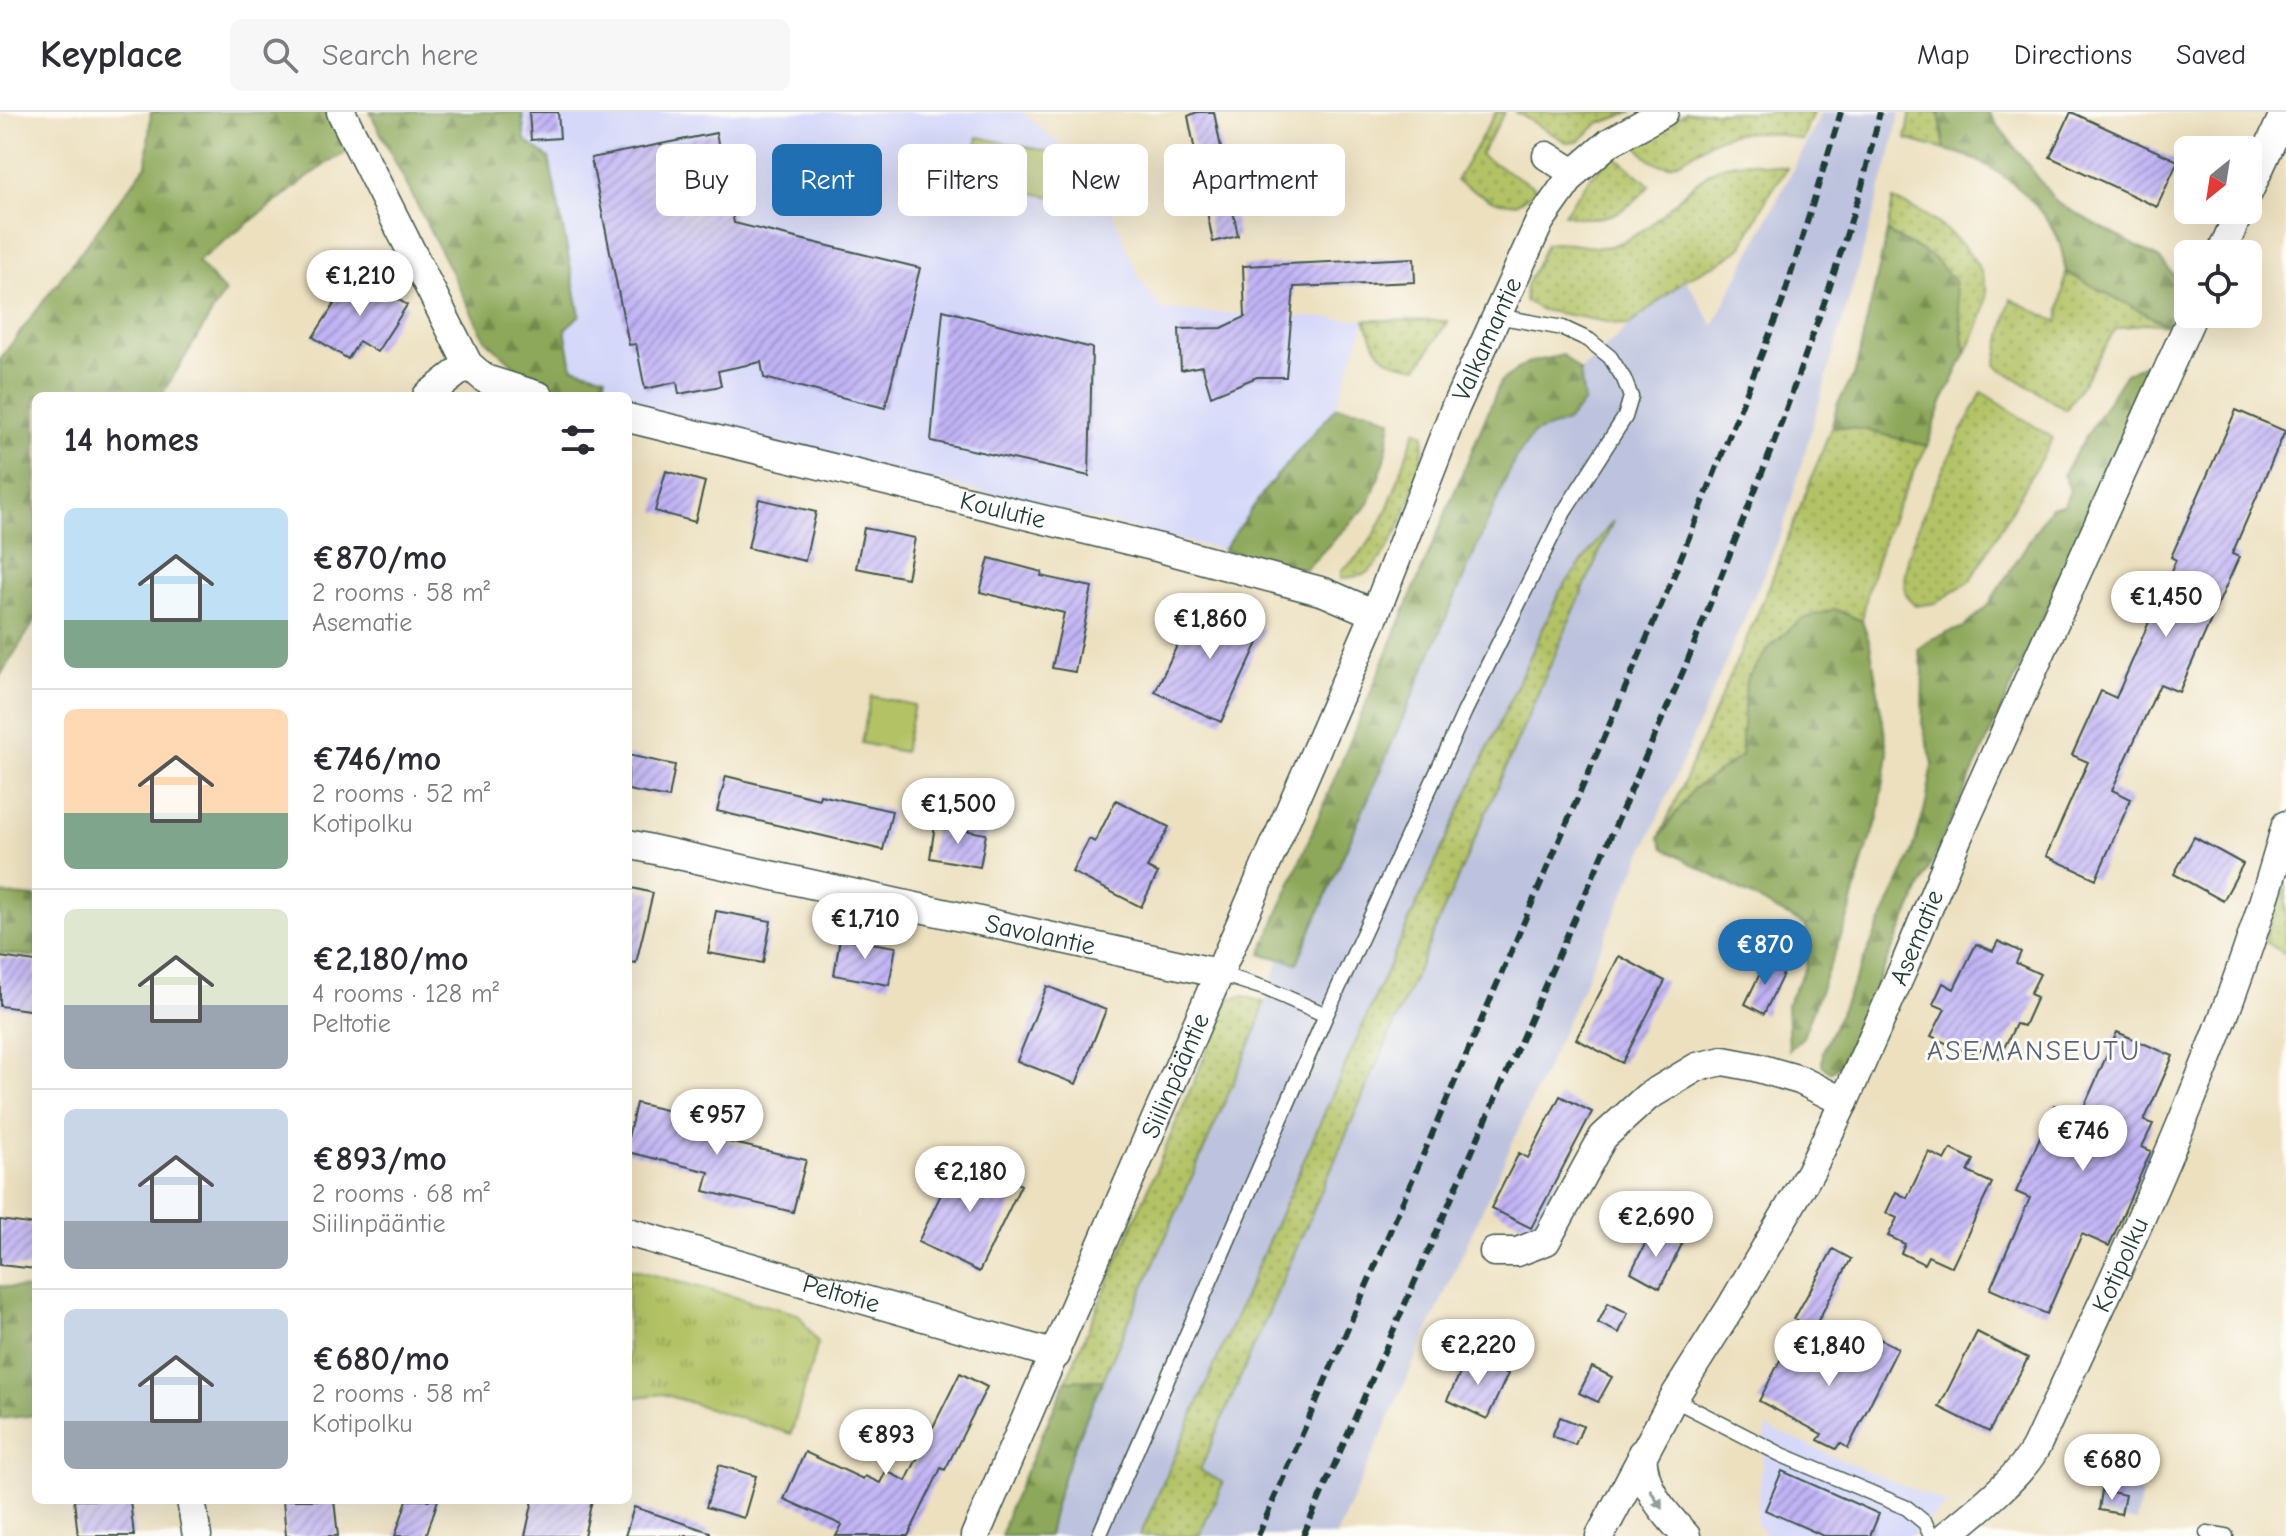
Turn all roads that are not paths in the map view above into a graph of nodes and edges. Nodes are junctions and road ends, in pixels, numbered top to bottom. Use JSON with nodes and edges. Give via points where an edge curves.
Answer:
{"nodes":[{"id":1,"x":341,"y":112,"type":"edge"},
{"id":2,"x":1664,"y":112,"type":"edge"},
{"id":3,"x":2285,"y":112,"type":"edge"},
{"id":4,"x":1547,"y":156,"type":"dead end"},
{"id":5,"x":2262,"y":162,"type":"edge"},
{"id":6,"x":1574,"y":173,"type":"junction"},
{"id":7,"x":1496,"y":316,"type":"junction"},
{"id":8,"x":2187,"y":328,"type":"edge"},
{"id":9,"x":468,"y":364,"type":"junction"},
{"id":10,"x":432,"y":392,"type":"edge"},
{"id":11,"x":526,"y":392,"type":"edge"},
{"id":12,"x":632,"y":419,"type":"edge"},
{"id":13,"x":1375,"y":614,"type":"junction"},
{"id":14,"x":2286,"y":825,"type":"edge"},
{"id":15,"x":632,"y":845,"type":"edge"},
{"id":16,"x":1217,"y":973,"type":"junction"},
{"id":17,"x":1326,"y":1015,"type":"junction"},
{"id":18,"x":1844,"y":1102,"type":"junction"},
{"id":19,"x":632,"y":1233,"type":"edge"},
{"id":20,"x":1494,"y":1252,"type":"dead end"},
{"id":21,"x":1056,"y":1355,"type":"junction"},
{"id":22,"x":1673,"y":1399,"type":"junction"},
{"id":23,"x":1642,"y":1453,"type":"junction"},
{"id":24,"x":192,"y":1504,"type":"edge"},
{"id":25,"x":2207,"y":1533,"type":"dead end"},
{"id":26,"x":197,"y":1536,"type":"edge"},
{"id":27,"x":975,"y":1536,"type":"edge"},
{"id":28,"x":1099,"y":1536,"type":"edge"},
{"id":29,"x":1600,"y":1536,"type":"edge"},
{"id":30,"x":1686,"y":1536,"type":"edge"},
{"id":31,"x":1931,"y":1536,"type":"edge"},
{"id":32,"x":1946,"y":1536,"type":"edge"},
{"id":33,"x":2226,"y":1536,"type":"edge"}],
"edges":[{"from":1,"to":9,"type":"street"},
{"from":2,"to":6,"type":"street","name":"Valkamantie","via":[[1610,142]]},
{"from":3,"to":5,"type":"street"},
{"from":4,"to":6,"type":"street"},
{"from":6,"to":7,"type":"street","name":"Valkamantie","via":[[1540,221]]},
{"from":7,"to":13,"type":"street","name":"Valkamantie"},
{"from":7,"to":17,"type":"lane","via":[[1563,328],[1589,340],[1610,357],[1631,397],[1625,417],[1564,512],[1472,697]]},
{"from":8,"to":18,"type":"street","name":"Asematie"},
{"from":9,"to":10,"type":"street"},
{"from":9,"to":11,"type":"street","via":[[485,379]]},
{"from":12,"to":13,"type":"street","name":"Koulutie","via":[[1160,548],[1324,592]]},
{"from":13,"to":16,"type":"street","name":"Siilinpääntie"},
{"from":14,"to":32,"type":"street","name":"Kotipolku","via":[[2232,992],[2164,1169],[2032,1454]]},
{"from":15,"to":16,"type":"street","name":"Savolantie"},
{"from":16,"to":17,"type":"lane"},
{"from":16,"to":21,"type":"street","name":"Siilinpääntie"},
{"from":17,"to":28,"type":"lane"},
{"from":18,"to":20,"type":"street","via":[[1800,1080],[1755,1067],[1723,1061],[1697,1067],[1647,1097],[1603,1137],[1546,1241],[1517,1252]]},
{"from":18,"to":22,"type":"street","name":"Asematie","via":[[1810,1172]]},
{"from":19,"to":21,"type":"street","name":"Peltotie"},
{"from":21,"to":27,"type":"street","name":"Siilinpääntie"},
{"from":22,"to":23,"type":"street","name":"Asematie"},
{"from":22,"to":31,"type":"lane","via":[[1782,1455],[1907,1508]]},
{"from":23,"to":29,"type":"street","name":"Asematie"},
{"from":23,"to":30,"type":"street","one_way":true,"via":[[1646,1483]]},
{"from":24,"to":26,"type":"street"},
{"from":25,"to":33,"type":"lane"}]}
